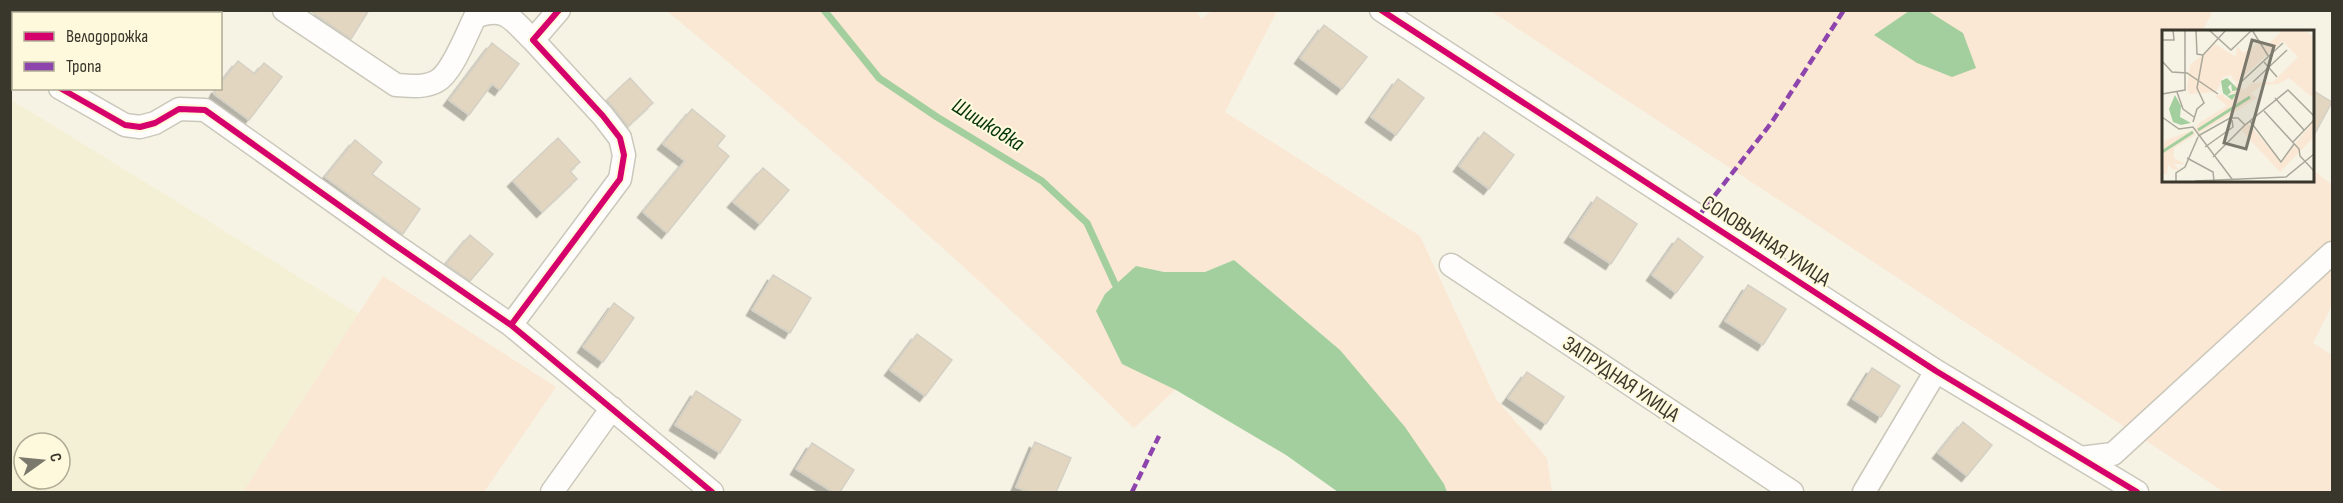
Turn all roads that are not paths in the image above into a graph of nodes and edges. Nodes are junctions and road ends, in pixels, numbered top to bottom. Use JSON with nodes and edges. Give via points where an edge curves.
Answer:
{"nodes":[{"id":1,"x":284,"y":10,"type":"edge"},
{"id":2,"x":559,"y":10,"type":"edge"},
{"id":3,"x":1381,"y":10,"type":"edge"},
{"id":4,"x":533,"y":40,"type":"junction"},
{"id":5,"x":64,"y":90,"type":"edge"},
{"id":6,"x":2332,"y":253,"type":"edge"},
{"id":7,"x":1450,"y":265,"type":"dead end"},
{"id":8,"x":512,"y":324,"type":"junction"},
{"id":9,"x":1936,"y":371,"type":"junction"},
{"id":10,"x":612,"y":408,"type":"junction"},
{"id":11,"x":2079,"y":458,"type":"junction"},
{"id":12,"x":552,"y":492,"type":"edge"},
{"id":13,"x":712,"y":492,"type":"edge"},
{"id":14,"x":1792,"y":492,"type":"edge"},
{"id":15,"x":1864,"y":492,"type":"edge"},
{"id":16,"x":2137,"y":492,"type":"edge"}],
"edges":[{"from":1,"to":4,"type":"street","via":[[396,85],[413,87],[439,80],[475,17],[489,12],[506,13]]},
{"from":2,"to":4,"type":"street"},
{"from":3,"to":9,"type":"street","name":"СОЛОВЬИНАЯ УЛИЦА"},
{"from":4,"to":8,"type":"street","via":[[603,116],[620,138],[624,155],[620,179]]},
{"from":5,"to":8,"type":"street","via":[[125,125],[155,123],[179,109],[205,110]]},
{"from":6,"to":11,"type":"street","via":[[2113,454]]},
{"from":7,"to":14,"type":"street","name":"ЗАПРУДНАЯ УЛИЦА"},
{"from":8,"to":10,"type":"street"},
{"from":9,"to":11,"type":"street","name":"СОЛОВЬИНАЯ УЛИЦА"},
{"from":9,"to":15,"type":"street"},
{"from":10,"to":12,"type":"street"},
{"from":10,"to":13,"type":"street"},
{"from":11,"to":16,"type":"street","name":"СОЛОВЬИНАЯ УЛИЦА"}]}
